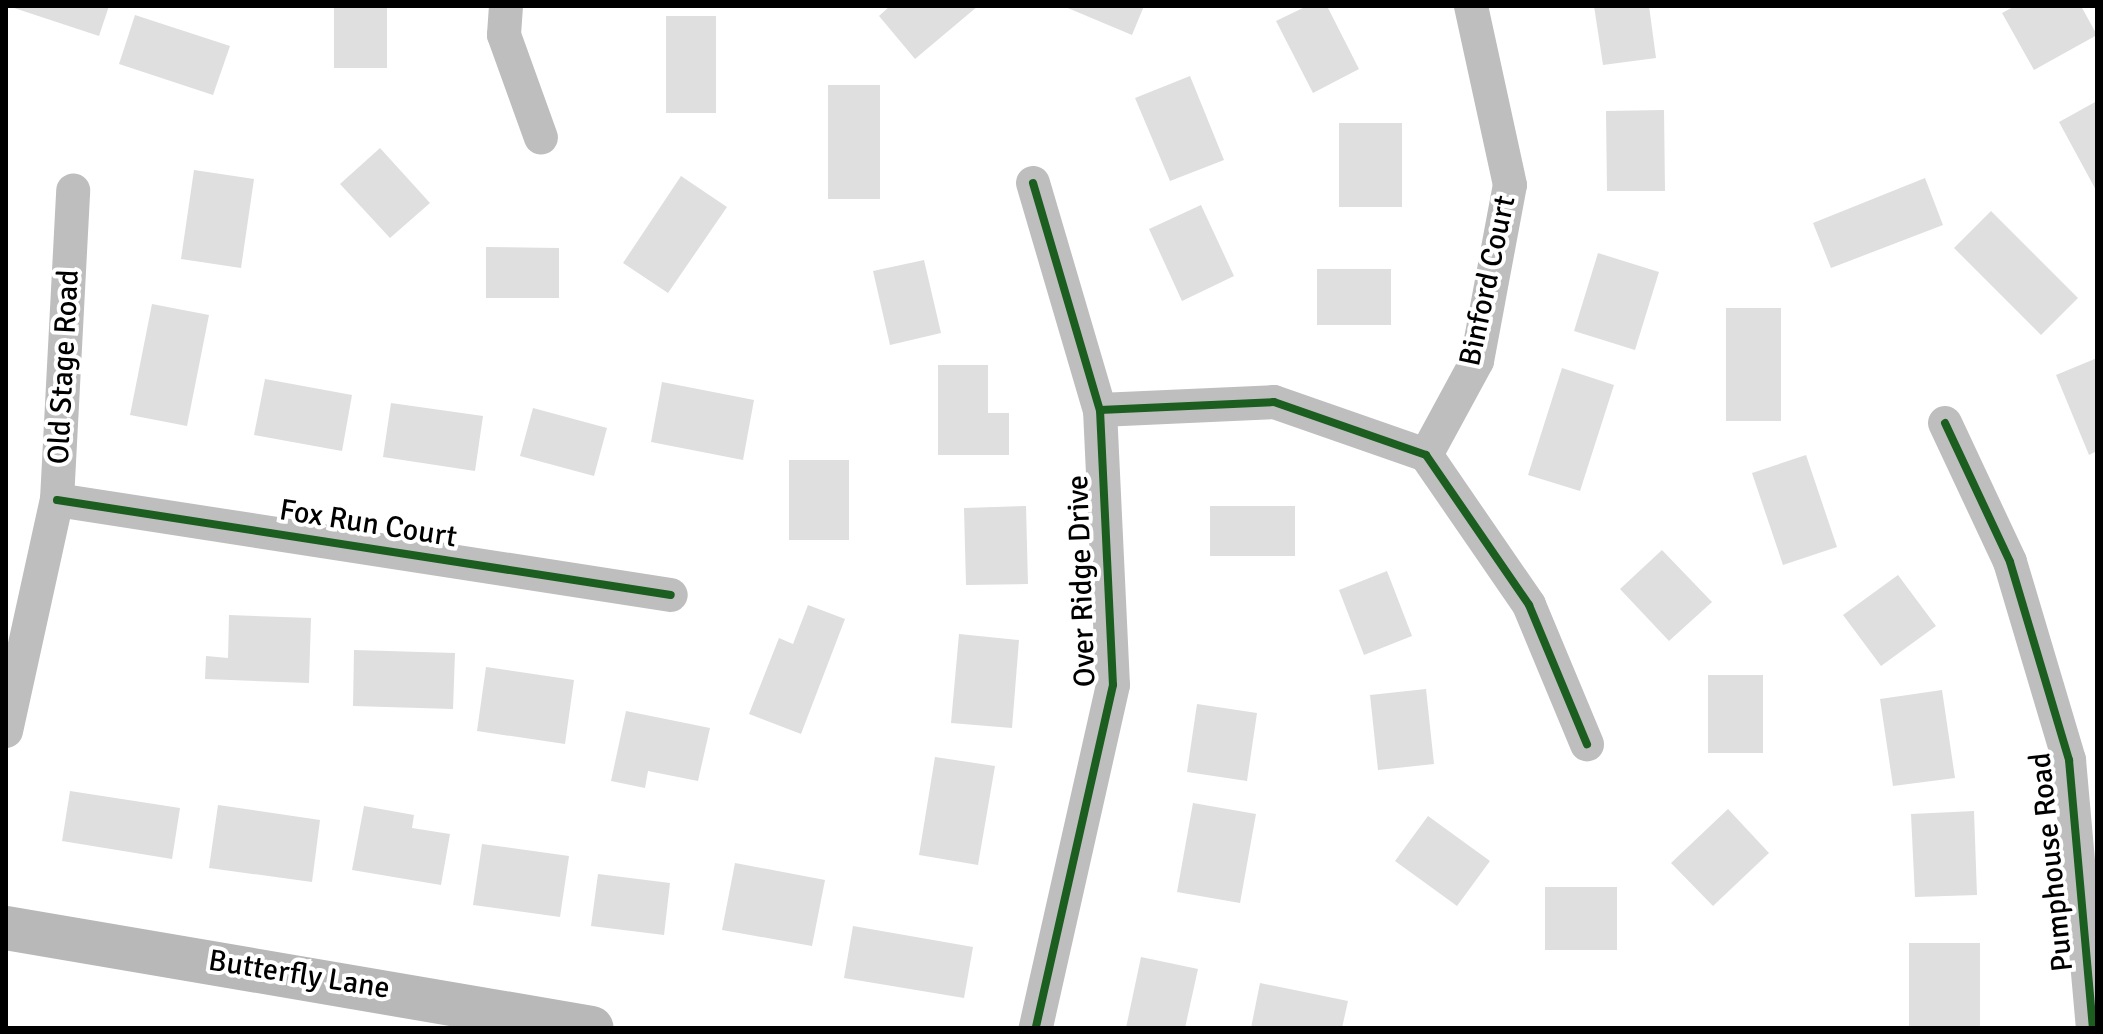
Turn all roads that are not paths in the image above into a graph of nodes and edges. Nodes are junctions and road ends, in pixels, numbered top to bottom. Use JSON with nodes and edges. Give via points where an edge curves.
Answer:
{"nodes":[{"id":1,"x":506,"y":6,"type":"edge"},
{"id":2,"x":1471,"y":6,"type":"edge"},
{"id":3,"x":541,"y":138,"type":"dead end"},
{"id":4,"x":1033,"y":183,"type":"dead end"},
{"id":5,"x":73,"y":190,"type":"dead end"},
{"id":6,"x":1100,"y":410,"type":"junction"},
{"id":7,"x":1945,"y":423,"type":"dead end"},
{"id":8,"x":1426,"y":455,"type":"junction"},
{"id":9,"x":57,"y":500,"type":"junction"},
{"id":10,"x":671,"y":595,"type":"dead end"},
{"id":11,"x":6,"y":731,"type":"edge"},
{"id":12,"x":1587,"y":744,"type":"dead end"},
{"id":13,"x":6,"y":928,"type":"edge"},
{"id":14,"x":592,"y":1028,"type":"edge"},
{"id":15,"x":1036,"y":1028,"type":"edge"},
{"id":16,"x":2093,"y":1028,"type":"edge"}],
"edges":[{"from":1,"to":3,"type":"street","via":[[504,35]]},
{"from":2,"to":8,"type":"street","name":"Binford Court","via":[[1510,185],[1477,361]]},
{"from":4,"to":6,"type":"street","name":"Over Ridge Drive"},
{"from":5,"to":9,"type":"street","name":"Old Stage Road"},
{"from":6,"to":8,"type":"street","via":[[1274,402]]},
{"from":6,"to":15,"type":"street","name":"Over Ridge Drive","via":[[1113,685]]},
{"from":7,"to":16,"type":"street","name":"Pumphouse Road","via":[[2010,562],[2069,760]]},
{"from":8,"to":12,"type":"street","via":[[1529,605]]},
{"from":9,"to":10,"type":"street","name":"Fox Run Court"},
{"from":9,"to":11,"type":"street","name":"Old Stage Road"},
{"from":13,"to":14,"type":"street","name":"Butterfly Lane"}]}
